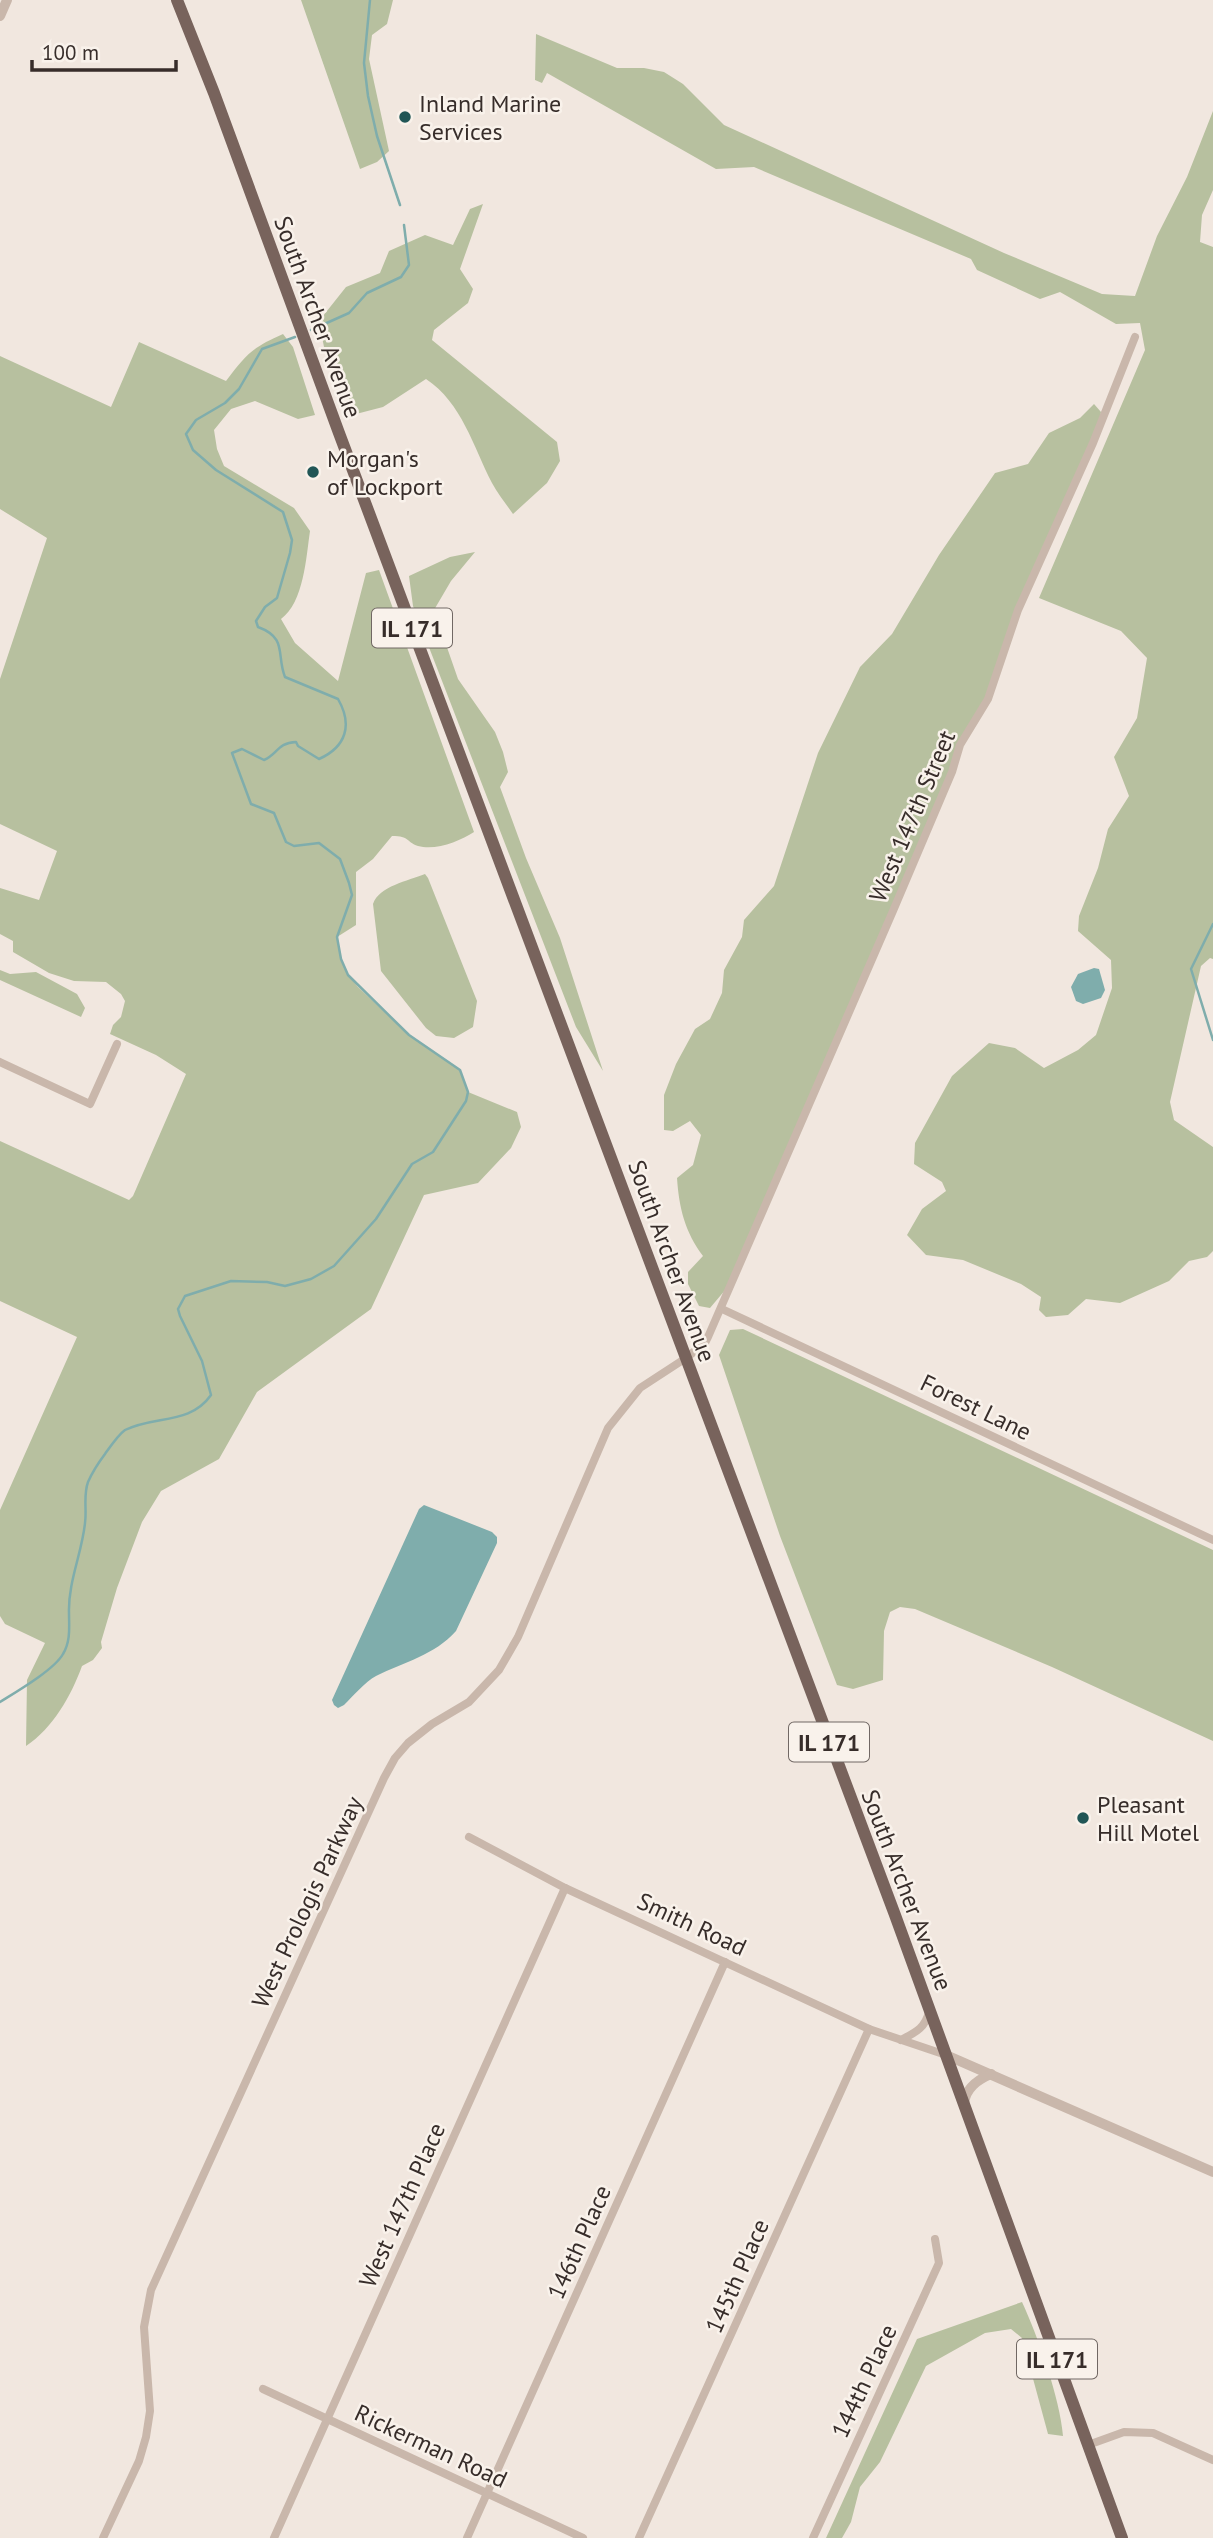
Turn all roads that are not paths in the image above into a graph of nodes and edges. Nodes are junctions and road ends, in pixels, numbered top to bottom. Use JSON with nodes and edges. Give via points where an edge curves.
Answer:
{"nodes":[{"id":1,"x":7,"y":0,"type":"edge"},
{"id":2,"x":177,"y":0,"type":"edge"},
{"id":3,"x":0,"y":16,"type":"edge"},
{"id":4,"x":1135,"y":337,"type":"dead end"},
{"id":5,"x":117,"y":1044,"type":"dead end"},
{"id":6,"x":0,"y":1062,"type":"edge"},
{"id":7,"x":722,"y":1309,"type":"junction"},
{"id":8,"x":686,"y":1358,"type":"junction"},
{"id":9,"x":1213,"y":1540,"type":"edge"},
{"id":10,"x":470,"y":1837,"type":"dead end"},
{"id":11,"x":565,"y":1888,"type":"junction"},
{"id":12,"x":725,"y":1962,"type":"junction"},
{"id":13,"x":929,"y":2009,"type":"junction"},
{"id":14,"x":869,"y":2029,"type":"junction"},
{"id":15,"x":901,"y":2040,"type":"junction"},
{"id":16,"x":946,"y":2054,"type":"junction"},
{"id":17,"x":991,"y":2074,"type":"junction"},
{"id":18,"x":964,"y":2103,"type":"junction"},
{"id":19,"x":1213,"y":2172,"type":"edge"},
{"id":20,"x":935,"y":2239,"type":"dead end"},
{"id":21,"x":262,"y":2389,"type":"dead end"},
{"id":22,"x":327,"y":2419,"type":"junction"},
{"id":23,"x":1088,"y":2445,"type":"junction"},
{"id":24,"x":1213,"y":2460,"type":"edge"},
{"id":25,"x":487,"y":2494,"type":"junction"},
{"id":26,"x":103,"y":2538,"type":"edge"},
{"id":27,"x":274,"y":2538,"type":"edge"},
{"id":28,"x":467,"y":2538,"type":"edge"},
{"id":29,"x":583,"y":2538,"type":"edge"},
{"id":30,"x":639,"y":2538,"type":"edge"},
{"id":31,"x":813,"y":2538,"type":"edge"},
{"id":32,"x":1122,"y":2538,"type":"edge"}],
"edges":[{"from":1,"to":3,"type":"street"},
{"from":2,"to":8,"type":"main road","name":"South Archer Avenue","number":"IL 171"},
{"from":4,"to":7,"type":"street","name":"West 147th Street","via":[[1018,610],[992,689],[960,745]]},
{"from":5,"to":6,"type":"street","via":[[89,1104]]},
{"from":7,"to":8,"type":"street","name":"West 147th Street","via":[[705,1343]]},
{"from":7,"to":9,"type":"street","name":"Forest Lane"},
{"from":8,"to":13,"type":"main road","name":"South Archer Avenue","number":"IL 171"},
{"from":8,"to":26,"type":"street","name":"West Prologis Parkway","via":[[640,1388],[608,1428],[499,1670],[469,1702],[408,1743],[390,1767],[151,2290],[144,2327],[150,2411],[146,2437]]},
{"from":10,"to":11,"type":"street","name":"Smith Road"},
{"from":11,"to":12,"type":"street","name":"Smith Road"},
{"from":11,"to":22,"type":"street","name":"West 147th Place"},
{"from":12,"to":14,"type":"street","name":"Smith Road"},
{"from":12,"to":25,"type":"street","name":"146th Place"},
{"from":13,"to":15,"type":"street","via":[[920,2030]]},
{"from":13,"to":16,"type":"main road","name":"South Archer Avenue","number":"IL 171"},
{"from":14,"to":15,"type":"street","name":"Smith Road"},
{"from":14,"to":30,"type":"street","name":"145th Place"},
{"from":15,"to":16,"type":"street","name":"Smith Road"},
{"from":16,"to":17,"type":"street","name":"Smith Road"},
{"from":16,"to":18,"type":"main road","name":"South Archer Avenue","number":"IL 171"},
{"from":17,"to":18,"type":"street","via":[[973,2084]]},
{"from":17,"to":19,"type":"street","name":"Smith Road"},
{"from":18,"to":23,"type":"main road","name":"South Archer Avenue","number":"IL 171"},
{"from":20,"to":31,"type":"street","name":"144th Place","via":[[939,2263]]},
{"from":21,"to":22,"type":"street","name":"Rickerman Road"},
{"from":22,"to":25,"type":"street","name":"Rickerman Road"},
{"from":22,"to":27,"type":"street","name":"West 147th Place"},
{"from":23,"to":24,"type":"street","via":[[1124,2432],[1153,2433]]},
{"from":23,"to":32,"type":"main road","name":"South Archer Avenue","number":"IL 171"},
{"from":25,"to":28,"type":"street","name":"146th Place"},
{"from":25,"to":29,"type":"street","name":"Rickerman Road"}]}
